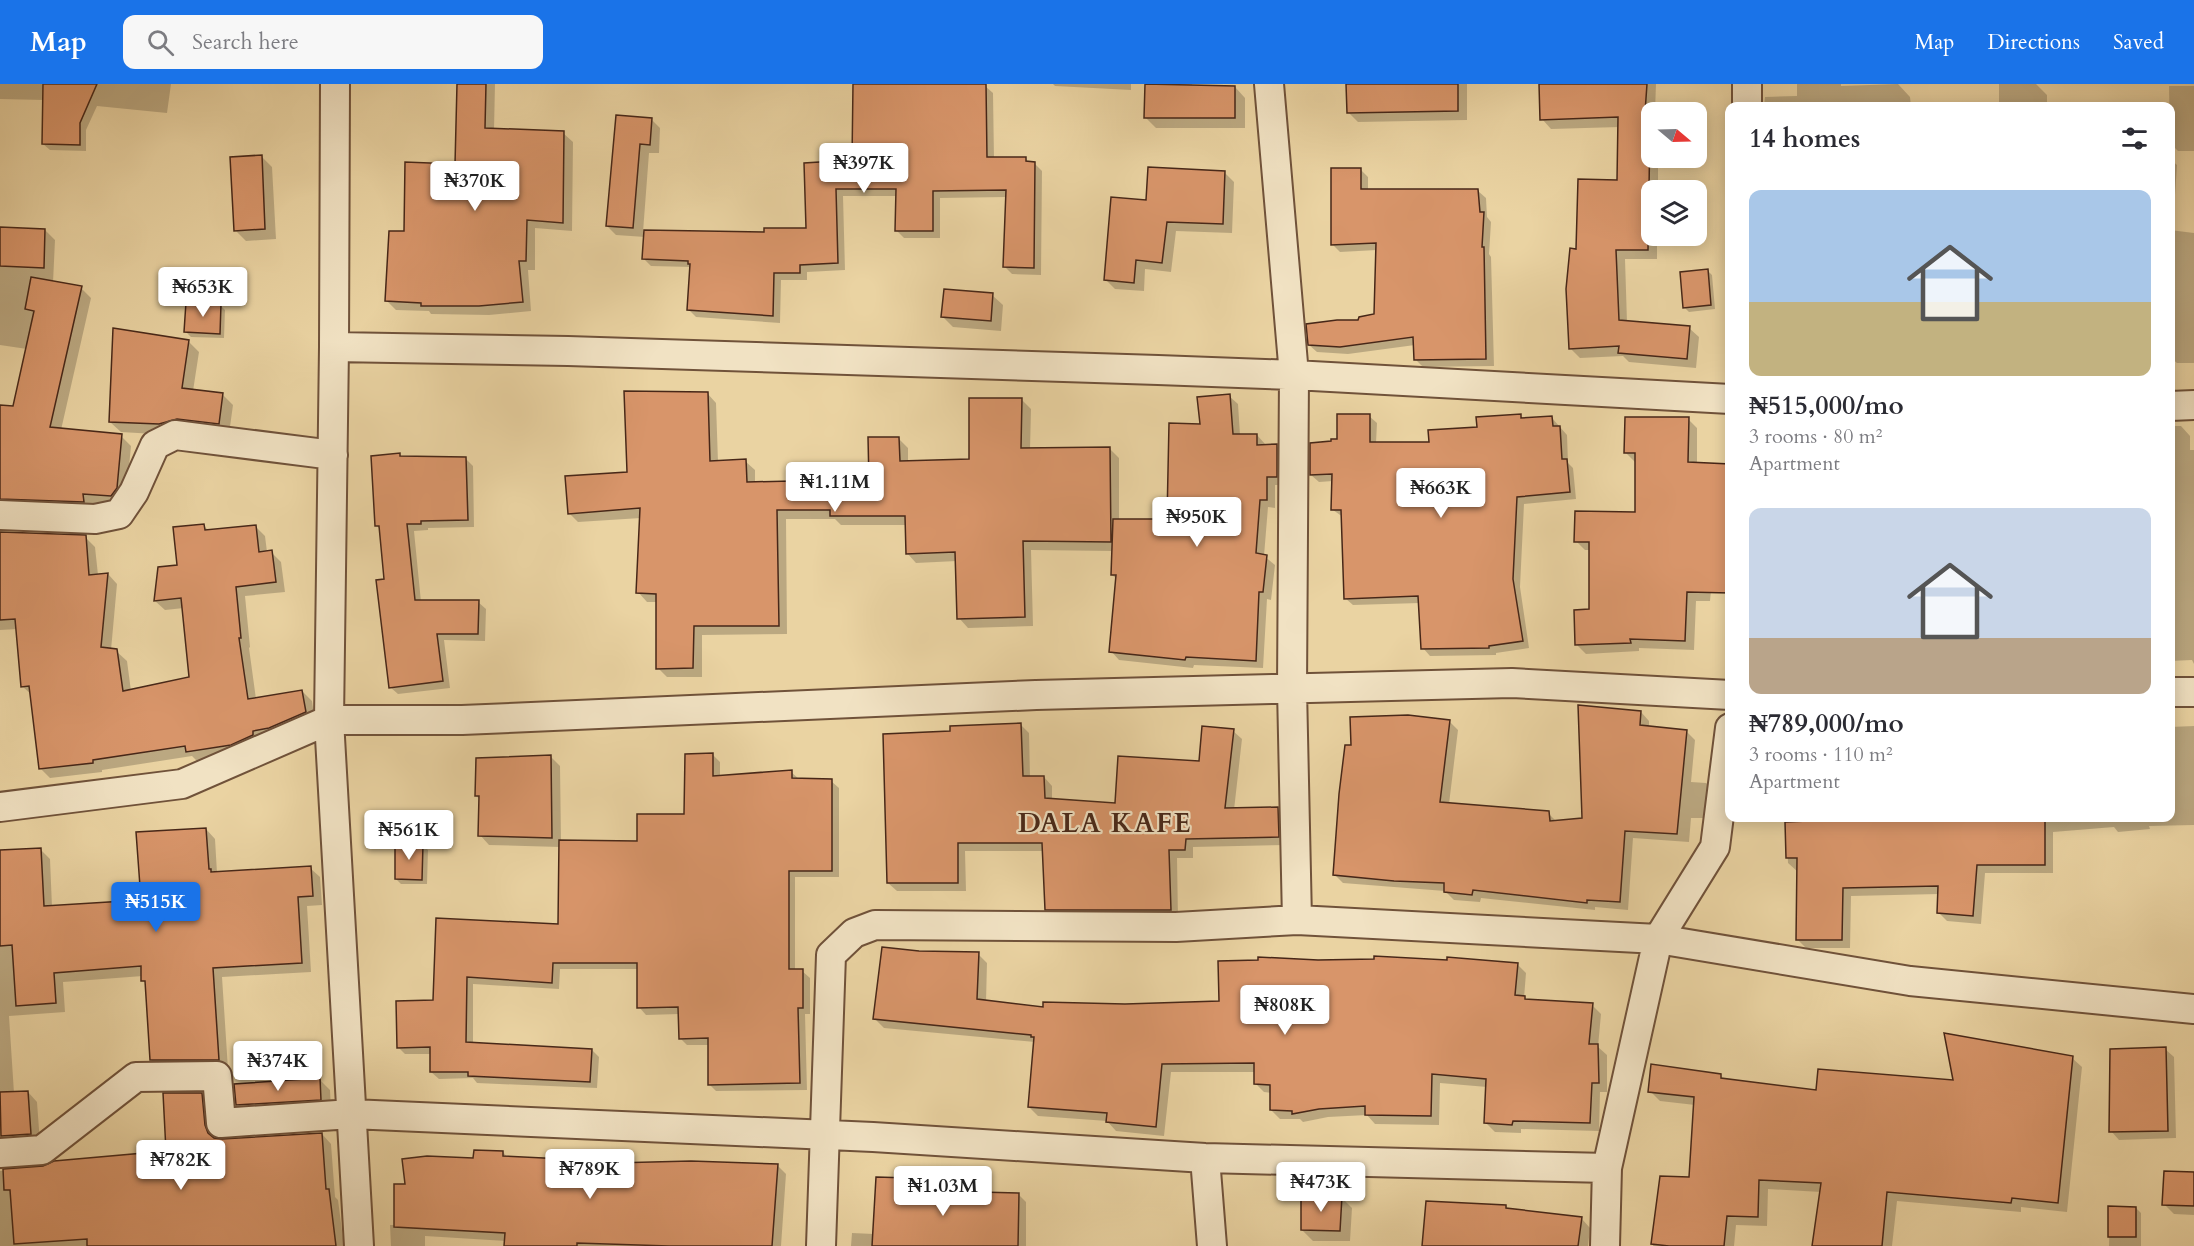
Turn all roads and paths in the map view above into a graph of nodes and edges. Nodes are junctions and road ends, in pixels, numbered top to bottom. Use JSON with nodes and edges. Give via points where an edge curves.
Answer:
{"nodes":[{"id":1,"x":335,"y":84,"type":"edge"},
{"id":2,"x":1269,"y":84,"type":"edge"},
{"id":3,"x":1747,"y":84,"type":"edge"},
{"id":4,"x":1747,"y":102,"type":"edge"},
{"id":5,"x":334,"y":348,"type":"junction"},
{"id":6,"x":1294,"y":375,"type":"junction"},
{"id":7,"x":1725,"y":399,"type":"edge"},
{"id":8,"x":2194,"y":405,"type":"edge"},
{"id":9,"x":2175,"y":406,"type":"edge"},
{"id":10,"x":333,"y":454,"type":"junction"},
{"id":11,"x":0,"y":514,"type":"edge"},
{"id":12,"x":1292,"y":689,"type":"junction"},
{"id":13,"x":2175,"y":692,"type":"edge"},
{"id":14,"x":2194,"y":692,"type":"edge"},
{"id":15,"x":1725,"y":695,"type":"edge"},
{"id":16,"x":329,"y":720,"type":"junction"},
{"id":17,"x":1725,"y":768,"type":"edge"},
{"id":18,"x":0,"y":807,"type":"edge"},
{"id":19,"x":1297,"y":921,"type":"junction"},
{"id":20,"x":1658,"y":939,"type":"junction"},
{"id":21,"x":2194,"y":1009,"type":"edge"},
{"id":22,"x":351,"y":1114,"type":"junction"},
{"id":23,"x":826,"y":1134,"type":"junction"},
{"id":24,"x":0,"y":1153,"type":"edge"},
{"id":25,"x":1206,"y":1158,"type":"junction"},
{"id":26,"x":1607,"y":1168,"type":"junction"},
{"id":27,"x":359,"y":1246,"type":"edge"},
{"id":28,"x":821,"y":1246,"type":"edge"},
{"id":29,"x":1212,"y":1246,"type":"edge"},
{"id":30,"x":1605,"y":1246,"type":"edge"}],
"edges":[{"from":1,"to":5,"type":"street"},
{"from":2,"to":6,"type":"street"},
{"from":3,"to":4,"type":"street"},
{"from":5,"to":6,"type":"street"},
{"from":5,"to":10,"type":"street"},
{"from":6,"to":7,"type":"street"},
{"from":6,"to":12,"type":"street"},
{"from":8,"to":9,"type":"street"},
{"from":10,"to":11,"type":"street","via":[[176,435],[155,445],[134,492],[118,514],[95,519]]},
{"from":10,"to":16,"type":"street"},
{"from":12,"to":15,"type":"street","via":[[1512,683]]},
{"from":12,"to":16,"type":"street","via":[[1024,695],[462,720]]},
{"from":12,"to":19,"type":"street"},
{"from":13,"to":14,"type":"street"},
{"from":16,"to":18,"type":"street","via":[[182,784]]},
{"from":16,"to":22,"type":"street"},
{"from":17,"to":20,"type":"street","via":[[1715,847]]},
{"from":19,"to":20,"type":"street"},
{"from":19,"to":23,"type":"street","via":[[1176,927],[875,925],[854,933],[831,955]]},
{"from":20,"to":21,"type":"street","via":[[1910,981]]},
{"from":20,"to":26,"type":"street"},
{"from":22,"to":23,"type":"street"},
{"from":22,"to":24,"type":"street","via":[[221,1123],[217,1076],[136,1077],[42,1150]]},
{"from":22,"to":27,"type":"street"},
{"from":23,"to":25,"type":"street"},
{"from":23,"to":28,"type":"street"},
{"from":25,"to":26,"type":"street"},
{"from":25,"to":29,"type":"street"},
{"from":26,"to":30,"type":"street"}]}
